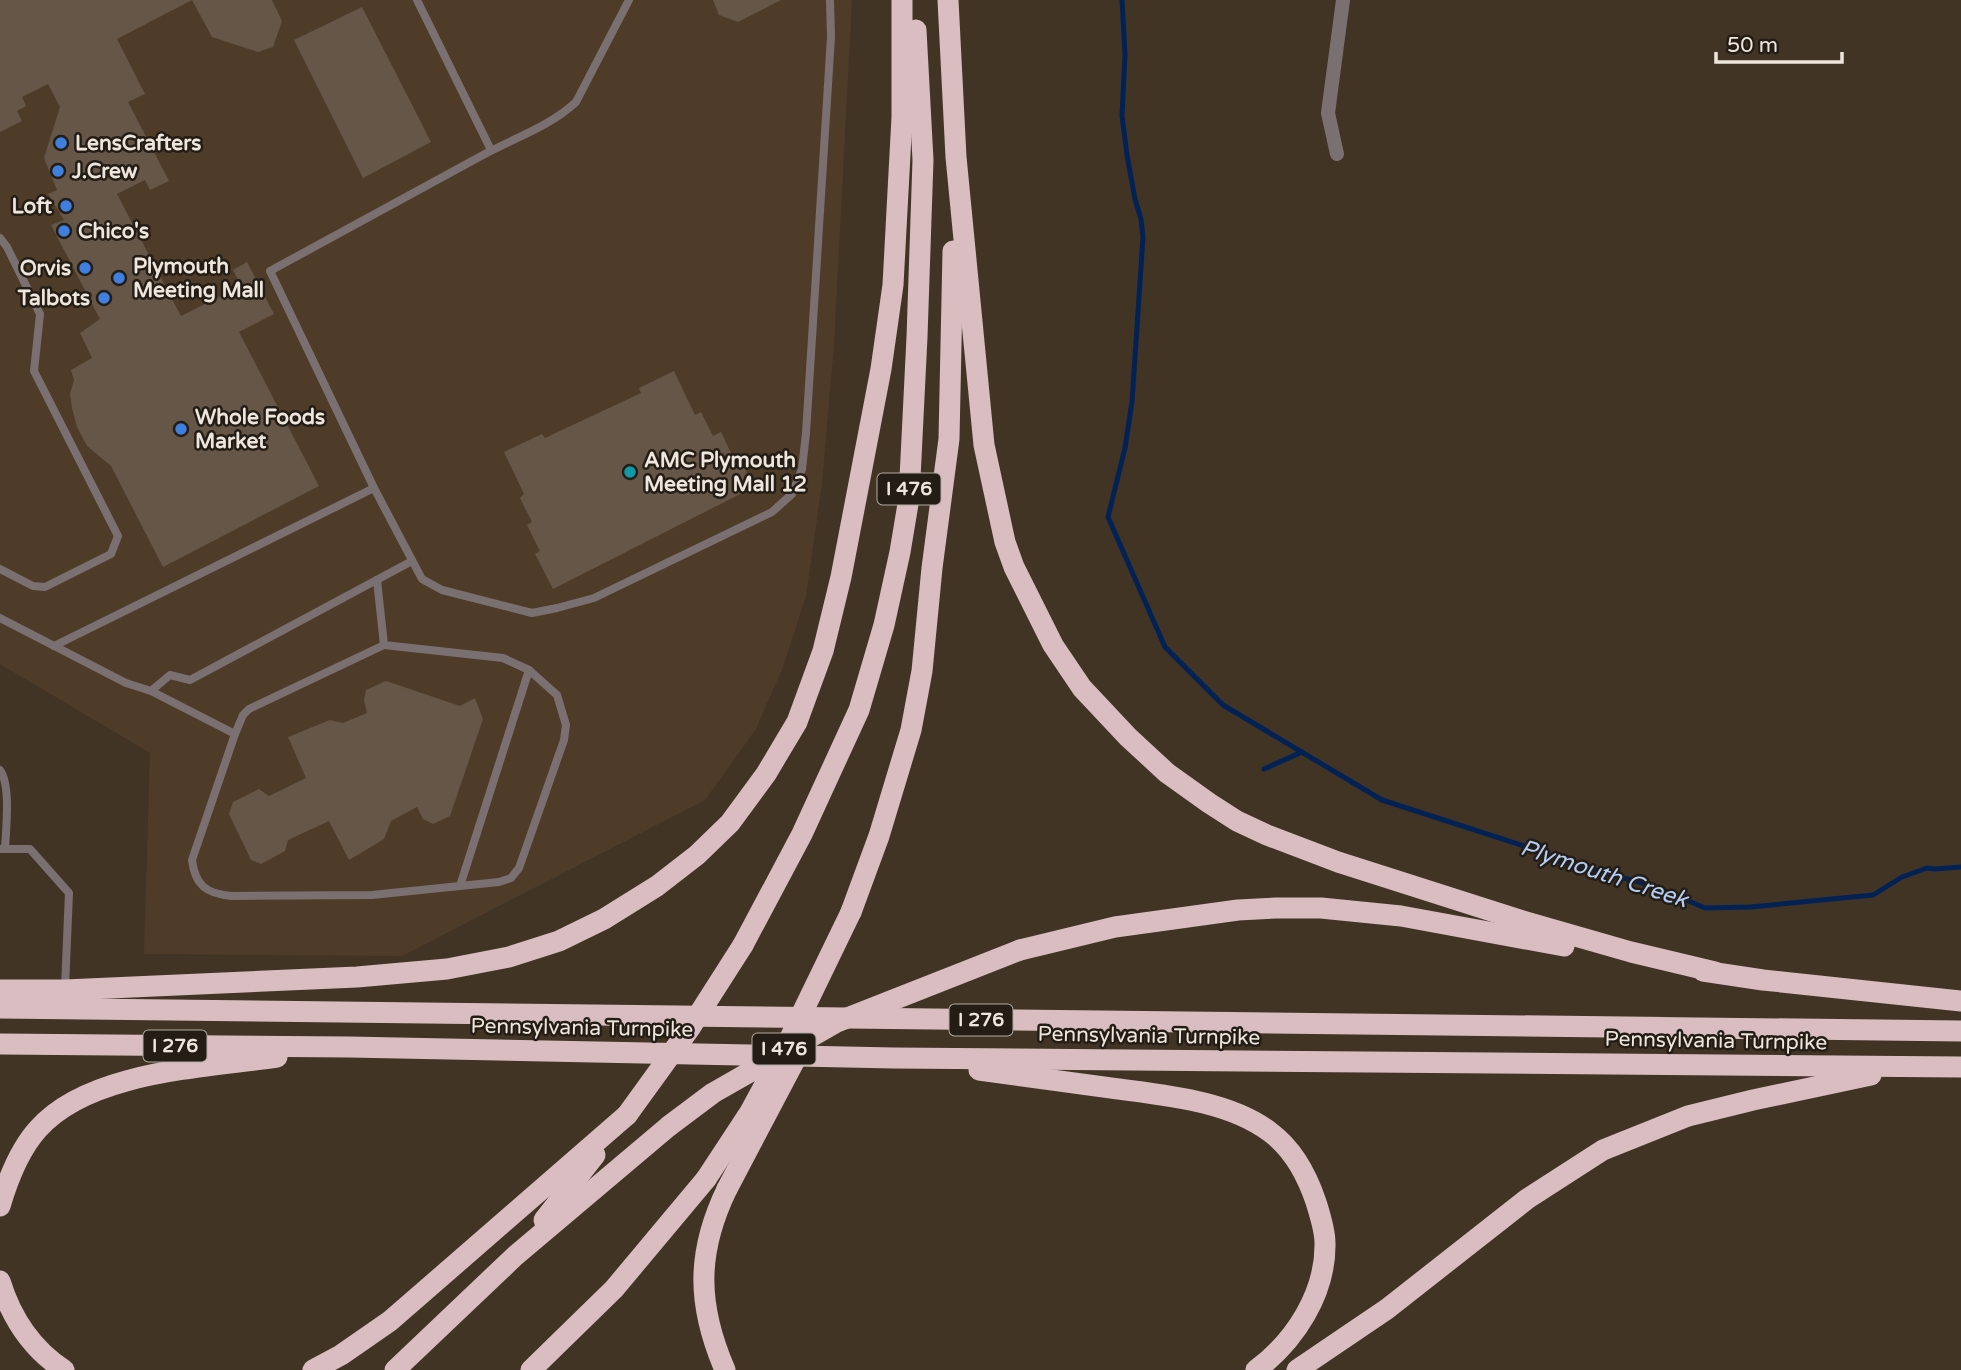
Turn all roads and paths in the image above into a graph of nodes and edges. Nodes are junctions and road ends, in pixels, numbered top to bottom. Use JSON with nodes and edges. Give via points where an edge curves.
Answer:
{"nodes":[{"id":1,"x":417,"y":0,"type":"edge"},
{"id":2,"x":629,"y":0,"type":"edge"},
{"id":3,"x":830,"y":0,"type":"edge"},
{"id":4,"x":902,"y":0,"type":"edge"},
{"id":5,"x":914,"y":0,"type":"edge"},
{"id":6,"x":948,"y":0,"type":"edge"},
{"id":7,"x":1343,"y":0,"type":"edge"},
{"id":8,"x":491,"y":150,"type":"junction"},
{"id":9,"x":1337,"y":154,"type":"dead end"},
{"id":10,"x":956,"y":156,"type":"junction"},
{"id":11,"x":0,"y":238,"type":"edge"},
{"id":12,"x":374,"y":488,"type":"junction"},
{"id":13,"x":412,"y":561,"type":"junction"},
{"id":14,"x":0,"y":569,"type":"edge"},
{"id":15,"x":377,"y":580,"type":"junction"},
{"id":16,"x":0,"y":618,"type":"edge"},
{"id":17,"x":384,"y":645,"type":"junction"},
{"id":18,"x":54,"y":646,"type":"junction"},
{"id":19,"x":528,"y":670,"type":"junction"},
{"id":20,"x":151,"y":691,"type":"junction"},
{"id":21,"x":234,"y":734,"type":"junction"},
{"id":22,"x":0,"y":770,"type":"edge"},
{"id":23,"x":3,"y":849,"type":"edge"},
{"id":24,"x":460,"y":886,"type":"junction"},
{"id":25,"x":851,"y":912,"type":"junction"},
{"id":26,"x":1715,"y":972,"type":"junction"},
{"id":27,"x":0,"y":990,"type":"edge"},
{"id":28,"x":65,"y":990,"type":"junction"},
{"id":29,"x":1961,"y":1001,"type":"edge"},
{"id":30,"x":0,"y":1008,"type":"edge"},
{"id":31,"x":1961,"y":1031,"type":"edge"},
{"id":32,"x":0,"y":1044,"type":"edge"},
{"id":33,"x":349,"y":1048,"type":"junction"},
{"id":34,"x":894,"y":1058,"type":"junction"},
{"id":35,"x":1905,"y":1067,"type":"junction"},
{"id":36,"x":1961,"y":1067,"type":"edge"},
{"id":37,"x":627,"y":1115,"type":"junction"},
{"id":38,"x":0,"y":1206,"type":"edge"},
{"id":39,"x":515,"y":1256,"type":"junction"},
{"id":40,"x":0,"y":1281,"type":"edge"},
{"id":41,"x":64,"y":1370,"type":"edge"},
{"id":42,"x":313,"y":1370,"type":"edge"},
{"id":43,"x":396,"y":1370,"type":"edge"},
{"id":44,"x":531,"y":1370,"type":"edge"},
{"id":45,"x":725,"y":1370,"type":"edge"},
{"id":46,"x":1256,"y":1370,"type":"edge"},
{"id":47,"x":1297,"y":1370,"type":"edge"}],
"edges":[{"from":1,"to":8,"type":"lane"},
{"from":2,"to":8,"type":"lane","via":[[576,102],[539,128]]},
{"from":3,"to":13,"type":"lane","via":[[806,433],[802,469],[792,494],[772,512],[594,598],[536,612],[442,590],[422,579]]},
{"from":4,"to":28,"type":"highway","via":[[902,117],[893,285],[841,577],[823,651],[797,722],[730,823],[667,878],[604,919],[559,941],[509,957],[447,969],[357,977]]},
{"from":5,"to":37,"type":"highway","number":"I 476","bridge":true,"via":[[923,160],[917,337],[909,498],[884,625],[859,710],[802,834],[743,946]]},
{"from":6,"to":10,"type":"highway","number":"I 476"},
{"from":7,"to":9,"type":"street","via":[[1328,113]]},
{"from":8,"to":12,"type":"lane","via":[[270,271]]},
{"from":10,"to":25,"type":"highway","number":"I 476","via":[[949,439],[922,671],[912,730]]},
{"from":10,"to":26,"type":"highway","via":[[984,445],[1005,542],[1023,587],[1069,671],[1105,714],[1186,788],[1266,835],[1523,921]]},
{"from":11,"to":14,"type":"lane","via":[[40,314],[34,372],[118,536],[111,554],[45,587],[33,586]]},
{"from":12,"to":13,"type":"lane"},
{"from":12,"to":18,"type":"lane"},
{"from":13,"to":15,"type":"lane"},
{"from":15,"to":17,"type":"lane"},
{"from":15,"to":20,"type":"lane","via":[[190,680],[170,675]]},
{"from":16,"to":18,"type":"lane"},
{"from":17,"to":19,"type":"lane","via":[[503,658]]},
{"from":17,"to":21,"type":"lane","via":[[249,709]]},
{"from":18,"to":20,"type":"lane"},
{"from":19,"to":24,"type":"lane"},
{"from":19,"to":24,"type":"lane","via":[[558,695],[566,725],[564,740],[519,868],[511,878],[499,882]]},
{"from":20,"to":21,"type":"lane"},
{"from":21,"to":24,"type":"lane","via":[[191,860],[194,876],[205,888],[219,895],[372,895]]},
{"from":22,"to":23,"type":"lane","via":[[6,782]]},
{"from":23,"to":28,"type":"lane","via":[[30,849],[69,893]]},
{"from":25,"to":44,"type":"highway","number":"I 476","bridge":true,"via":[[789,1040],[706,1180],[614,1289]]},
{"from":25,"to":45,"type":"highway","bridge":true,"via":[[805,1041],[727,1189],[707,1243],[704,1300]]},
{"from":26,"to":29,"type":"highway"},
{"from":26,"to":39,"type":"highway","bridge":true,"via":[[1440,922],[1321,908],[1238,910],[1115,927],[1020,950],[837,1022],[713,1093]]},
{"from":27,"to":28,"type":"highway"},
{"from":30,"to":31,"type":"highway","name":"Pennsylvania Turnpike","number":"I 276"},
{"from":32,"to":33,"type":"highway","name":"Pennsylvania Turnpike","number":"I 276"},
{"from":33,"to":34,"type":"highway","name":"Pennsylvania Turnpike","number":"I 276"},
{"from":33,"to":38,"type":"highway","via":[[161,1073],[80,1098],[51,1116],[30,1139]]},
{"from":34,"to":35,"type":"highway","name":"Pennsylvania Turnpike","number":"I 276"},
{"from":34,"to":46,"type":"highway","via":[[1186,1099],[1249,1119],[1270,1132],[1287,1147],[1311,1188],[1326,1258],[1304,1316],[1288,1340]]},
{"from":35,"to":36,"type":"highway","name":"Pennsylvania Turnpike","number":"I 276"},
{"from":35,"to":47,"type":"highway","via":[[1688,1116],[1604,1150],[1527,1199],[1387,1309]]},
{"from":37,"to":39,"type":"highway","number":"I 476"},
{"from":37,"to":42,"type":"highway","via":[[390,1321]]},
{"from":39,"to":43,"type":"highway","number":"I 476"},
{"from":40,"to":41,"type":"highway","via":[[17,1322]]}]}
